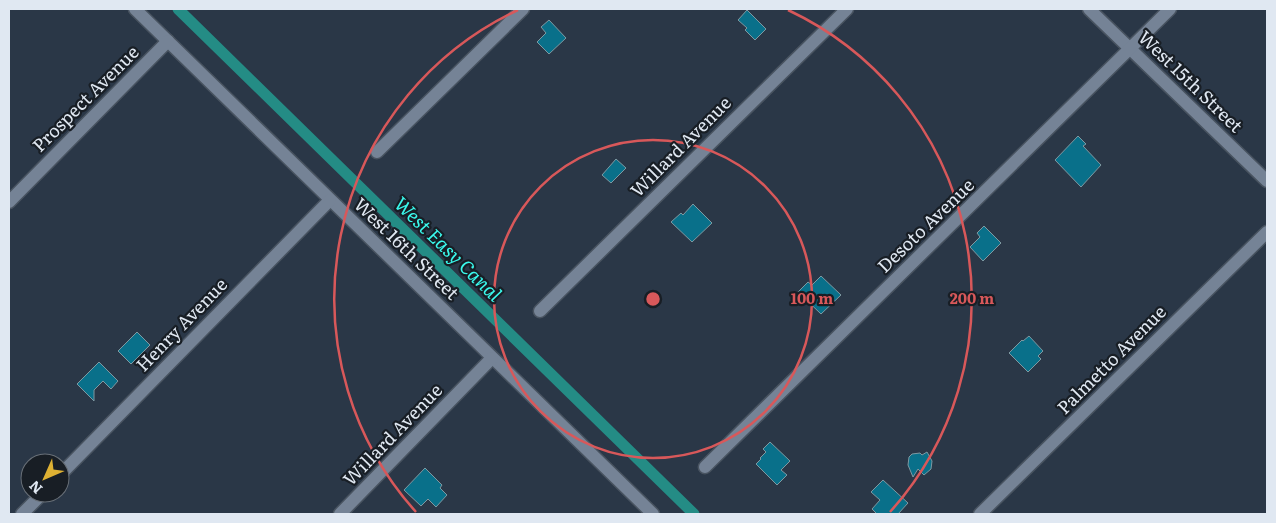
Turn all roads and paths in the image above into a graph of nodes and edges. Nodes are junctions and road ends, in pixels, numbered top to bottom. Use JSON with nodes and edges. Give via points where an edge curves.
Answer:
{"nodes":[{"id":1,"x":135,"y":9,"type":"edge"},
{"id":2,"x":523,"y":9,"type":"edge"},
{"id":3,"x":847,"y":9,"type":"edge"},
{"id":4,"x":1089,"y":9,"type":"edge"},
{"id":5,"x":1170,"y":9,"type":"edge"},
{"id":6,"x":168,"y":41,"type":"junction"},
{"id":7,"x":1130,"y":48,"type":"junction"},
{"id":8,"x":377,"y":152,"type":"dead end"},
{"id":9,"x":1267,"y":181,"type":"edge"},
{"id":10,"x":330,"y":200,"type":"junction"},
{"id":11,"x":9,"y":202,"type":"edge"},
{"id":12,"x":1267,"y":232,"type":"edge"},
{"id":13,"x":540,"y":311,"type":"dead end"},
{"id":14,"x":492,"y":358,"type":"junction"},
{"id":15,"x":70,"y":466,"type":"edge"},
{"id":16,"x":705,"y":467,"type":"dead end"},
{"id":17,"x":33,"y":503,"type":"edge"},
{"id":18,"x":22,"y":514,"type":"edge"},
{"id":19,"x":340,"y":514,"type":"edge"},
{"id":20,"x":653,"y":514,"type":"edge"},
{"id":21,"x":980,"y":514,"type":"edge"}],
"edges":[{"from":1,"to":6,"type":"street","name":"West 16th Street"},
{"from":2,"to":8,"type":"street"},
{"from":3,"to":13,"type":"street","name":"Willard Avenue"},
{"from":4,"to":7,"type":"street","name":"West 15th Street"},
{"from":5,"to":7,"type":"street","name":"Desoto Avenue"},
{"from":6,"to":10,"type":"street","name":"West 16th Street"},
{"from":6,"to":11,"type":"street","name":"Prospect Avenue"},
{"from":7,"to":9,"type":"street","name":"West 15th Street"},
{"from":7,"to":16,"type":"street","name":"Desoto Avenue"},
{"from":10,"to":14,"type":"street","name":"West 16th Street"},
{"from":10,"to":15,"type":"street","name":"Henry Avenue"},
{"from":12,"to":21,"type":"street","name":"Palmetto Avenue"},
{"from":14,"to":19,"type":"street","name":"Willard Avenue"},
{"from":14,"to":20,"type":"street","name":"West 16th Street"},
{"from":17,"to":18,"type":"street"}]}
